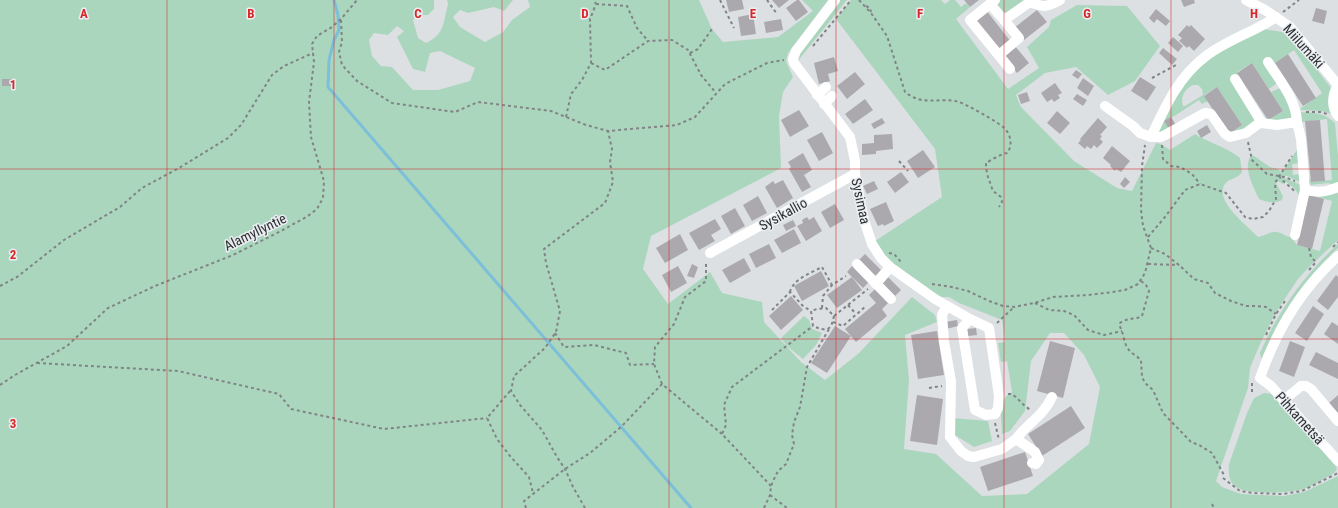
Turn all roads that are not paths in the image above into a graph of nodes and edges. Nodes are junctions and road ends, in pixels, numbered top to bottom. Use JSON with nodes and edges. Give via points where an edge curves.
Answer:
{"nodes":[{"id":1,"x":836,"y":0,"type":"edge"},
{"id":2,"x":1060,"y":0,"type":"edge"},
{"id":3,"x":1246,"y":0,"type":"edge"},
{"id":4,"x":1030,"y":1,"type":"edge"},
{"id":5,"x":993,"y":2,"type":"edge"},
{"id":6,"x":1276,"y":17,"type":"junction"},
{"id":7,"x":1004,"y":20,"type":"junction"},
{"id":8,"x":999,"y":55,"type":"junction"},
{"id":9,"x":1268,"y":62,"type":"dead end"},
{"id":10,"x":1010,"y":69,"type":"dead end"},
{"id":11,"x":1235,"y":79,"type":"dead end"},
{"id":12,"x":1338,"y":85,"type":"edge"},
{"id":13,"x":826,"y":87,"type":"dead end"},
{"id":14,"x":817,"y":95,"type":"junction"},
{"id":15,"x":832,"y":96,"type":"dead end"},
{"id":16,"x":824,"y":104,"type":"junction"},
{"id":17,"x":1105,"y":106,"type":"dead end"},
{"id":18,"x":1333,"y":115,"type":"edge"},
{"id":19,"x":1297,"y":122,"type":"junction"},
{"id":20,"x":1262,"y":123,"type":"junction"},
{"id":21,"x":1153,"y":136,"type":"junction"},
{"id":22,"x":855,"y":174,"type":"junction"},
{"id":23,"x":1338,"y":187,"type":"edge"},
{"id":24,"x":1305,"y":190,"type":"junction"},
{"id":25,"x":1295,"y":235,"type":"dead end"},
{"id":26,"x":710,"y":253,"type":"road end"},
{"id":27,"x":1338,"y":256,"type":"edge"},
{"id":28,"x":857,"y":264,"type":"dead end"},
{"id":29,"x":890,"y":267,"type":"junction"},
{"id":30,"x":876,"y":284,"type":"junction"},
{"id":31,"x":891,"y":299,"type":"dead end"},
{"id":32,"x":951,"y":309,"type":"junction"},
{"id":33,"x":970,"y":319,"type":"junction"},
{"id":34,"x":1052,"y":397,"type":"dead end"},
{"id":35,"x":1284,"y":400,"type":"junction"},
{"id":36,"x":1338,"y":421,"type":"edge"},
{"id":37,"x":1016,"y":439,"type":"junction"},
{"id":38,"x":1338,"y":461,"type":"edge"},
{"id":39,"x":1032,"y":463,"type":"dead end"}],
"edges":[{"from":1,"to":14,"type":"street","name":"Sysimaa","via":[[796,51],[795,63]]},
{"from":2,"to":4,"type":"street","via":[[1047,6]]},
{"from":3,"to":6,"type":"street","name":"Miilumäki"},
{"from":4,"to":7,"type":"street"},
{"from":5,"to":7,"type":"street"},
{"from":5,"to":8,"type":"street","via":[[970,20]]},
{"from":6,"to":12,"type":"street","name":"Miilumäki","via":[[1290,27]]},
{"from":6,"to":21,"type":"street","via":[[1220,47],[1194,67],[1172,94]]},
{"from":7,"to":8,"type":"street","via":[[1019,38]]},
{"from":8,"to":10,"type":"street"},
{"from":9,"to":19,"type":"street","via":[[1294,102]]},
{"from":11,"to":20,"type":"street"},
{"from":12,"to":18,"type":"street","via":[[1333,98]]},
{"from":13,"to":14,"type":"street"},
{"from":14,"to":16,"type":"street","name":"Sysimaa"},
{"from":15,"to":16,"type":"street"},
{"from":16,"to":22,"type":"street","name":"Sysimaa","via":[[850,138]]},
{"from":17,"to":21,"type":"street","via":[[1140,133]]},
{"from":19,"to":20,"type":"street","via":[[1277,125]]},
{"from":19,"to":24,"type":"street"},
{"from":20,"to":21,"type":"street","via":[[1246,134],[1227,136],[1211,114],[1205,113]]},
{"from":22,"to":26,"type":"street","name":"Sysikallio"},
{"from":22,"to":29,"type":"street","name":"Sysimaa","via":[[864,220],[872,244]]},
{"from":23,"to":24,"type":"street","via":[[1328,191]]},
{"from":24,"to":25,"type":"street"},
{"from":27,"to":35,"type":"street","name":"Pihkametsä","via":[[1324,268],[1299,299],[1274,341],[1260,378]]},
{"from":28,"to":30,"type":"street"},
{"from":29,"to":30,"type":"street"},
{"from":29,"to":32,"type":"street","name":"Sysimaa"},
{"from":30,"to":31,"type":"street"},
{"from":32,"to":33,"type":"street","name":"Sysimaa"},
{"from":32,"to":37,"type":"street","via":[[942,315],[951,385],[950,437],[961,451],[974,458],[1002,449]]},
{"from":33,"to":33,"type":"street","name":"Sysimaa","via":[[989,328],[1000,396],[995,414],[986,415],[975,410],[962,328]]},
{"from":34,"to":37,"type":"street","via":[[1041,413]]},
{"from":35,"to":36,"type":"street","via":[[1301,386],[1306,386]]},
{"from":35,"to":38,"type":"street","name":"Pihkametsä"},
{"from":37,"to":39,"type":"street","via":[[1035,452],[1039,460],[1036,464]]}]}
